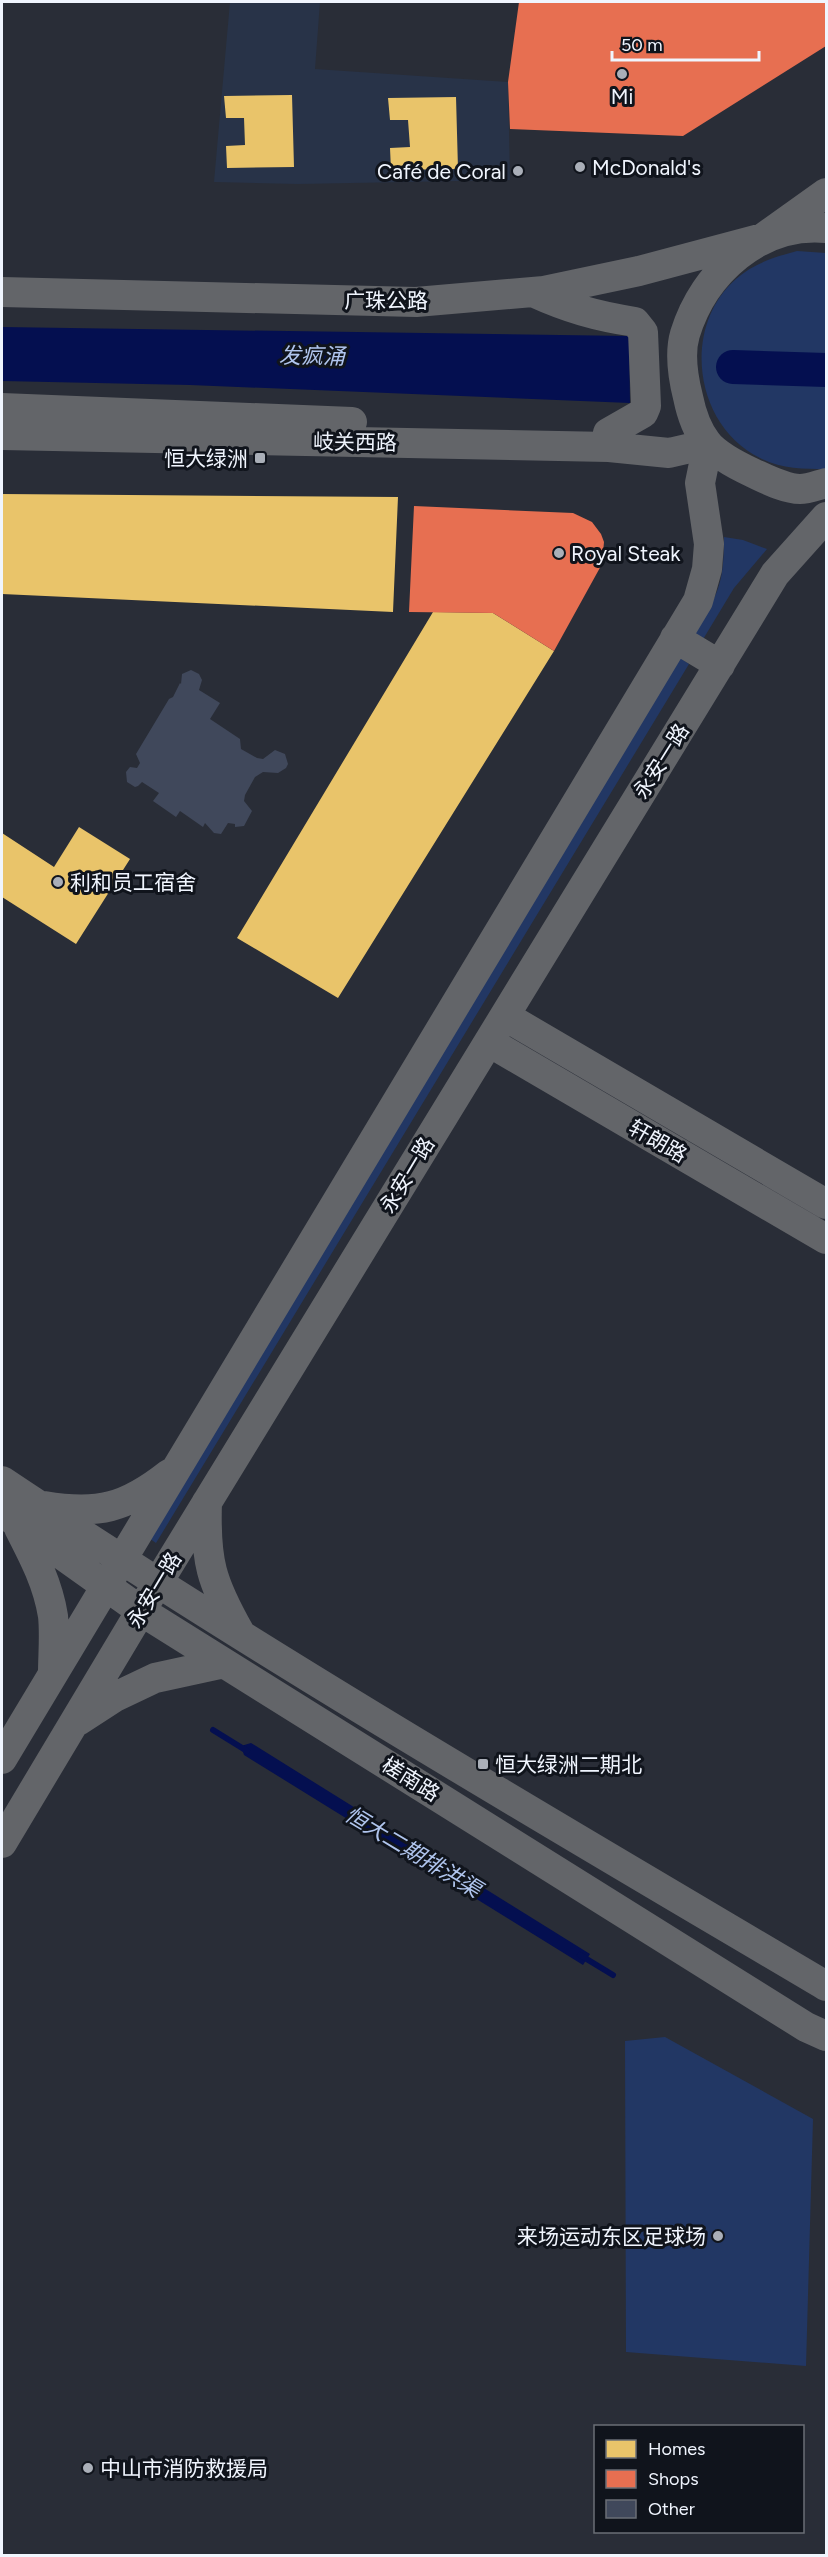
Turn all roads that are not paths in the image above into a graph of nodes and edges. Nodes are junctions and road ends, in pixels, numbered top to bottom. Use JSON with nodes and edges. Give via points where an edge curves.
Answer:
{"nodes":[{"id":1,"x":826,"y":193,"type":"edge"},
{"id":2,"x":826,"y":228,"type":"edge"},
{"id":3,"x":763,"y":238,"type":"junction"},
{"id":4,"x":2,"y":292,"type":"edge"},
{"id":5,"x":533,"y":292,"type":"junction"},
{"id":6,"x":2,"y":408,"type":"edge"},
{"id":7,"x":608,"y":433,"type":"junction"},
{"id":8,"x":2,"y":435,"type":"edge"},
{"id":9,"x":708,"y":444,"type":"junction"},
{"id":10,"x":826,"y":483,"type":"edge"},
{"id":11,"x":826,"y":517,"type":"edge"},
{"id":12,"x":675,"y":638,"type":"junction"},
{"id":13,"x":720,"y":664,"type":"junction"},
{"id":14,"x":505,"y":1016,"type":"junction"},
{"id":15,"x":489,"y":1042,"type":"junction"},
{"id":16,"x":826,"y":1204,"type":"edge"},
{"id":17,"x":826,"y":1239,"type":"edge"},
{"id":18,"x":176,"y":1468,"type":"junction"},
{"id":19,"x":2,"y":1481,"type":"edge"},
{"id":20,"x":207,"y":1502,"type":"junction"},
{"id":21,"x":19,"y":1514,"type":"edge"},
{"id":22,"x":121,"y":1561,"type":"junction"},
{"id":23,"x":157,"y":1584,"type":"junction"},
{"id":24,"x":105,"y":1587,"type":"junction"},
{"id":25,"x":141,"y":1611,"type":"junction"},
{"id":26,"x":242,"y":1636,"type":"junction"},
{"id":27,"x":224,"y":1663,"type":"junction"},
{"id":28,"x":53,"y":1673,"type":"junction"},
{"id":29,"x":73,"y":1724,"type":"junction"},
{"id":30,"x":2,"y":1760,"type":"edge"},
{"id":31,"x":2,"y":1843,"type":"edge"},
{"id":32,"x":786,"y":1962,"type":"junction"},
{"id":33,"x":826,"y":1986,"type":"edge"},
{"id":34,"x":763,"y":2000,"type":"junction"},
{"id":35,"x":826,"y":2036,"type":"edge"}],
"edges":[{"from":1,"to":3,"type":"main road"},
{"from":2,"to":3,"type":"main road","name":"广珠公路","via":[[807,226]]},
{"from":3,"to":5,"type":"main road","name":"广珠公路","via":[[634,272]]},
{"from":3,"to":9,"type":"main road","via":[[728,262],[702,297],[685,335],[682,371],[691,411]]},
{"from":4,"to":5,"type":"main road","name":"广珠公路","via":[[416,302]]},
{"from":5,"to":7,"type":"main road","via":[[569,308],[635,322],[643,332],[644,413]]},
{"from":6,"to":7,"type":"main road"},
{"from":7,"to":9,"type":"main road"},
{"from":8,"to":9,"type":"main road","name":"岐关西路","via":[[609,447],[669,453]]},
{"from":9,"to":10,"type":"main road","via":[[740,467],[772,482],[800,489]]},
{"from":9,"to":12,"type":"main road","name":"永安一路","via":[[700,483],[709,544],[707,568],[698,601]]},
{"from":11,"to":13,"type":"main road","name":"永安一路","via":[[776,574]]},
{"from":12,"to":13,"type":"main road"},
{"from":12,"to":18,"type":"main road","name":"永安一路"},
{"from":13,"to":14,"type":"main road","name":"永安一路"},
{"from":14,"to":15,"type":"main road","name":"永安一路"},
{"from":14,"to":16,"type":"main road","name":"轩朗路"},
{"from":15,"to":17,"type":"main road","name":"轩朗路"},
{"from":15,"to":20,"type":"main road","name":"永安一路"},
{"from":18,"to":21,"type":"main road","via":[[132,1498],[96,1510]]},
{"from":18,"to":22,"type":"main road","name":"永安一路"},
{"from":19,"to":21,"type":"main road","name":"槎南路"},
{"from":20,"to":23,"type":"main road","name":"永安一路"},
{"from":20,"to":26,"type":"main road","via":[[210,1569],[223,1604]]},
{"from":21,"to":22,"type":"main road","name":"槎南路"},
{"from":21,"to":24,"type":"main road","name":"槎南路"},
{"from":21,"to":28,"type":"main road","via":[[53,1618]]},
{"from":22,"to":23,"type":"main road","name":"槎南路"},
{"from":22,"to":24,"type":"main road","name":"永安一路"},
{"from":23,"to":25,"type":"main road","name":"永安一路"},
{"from":23,"to":26,"type":"main road","name":"槎南路"},
{"from":24,"to":25,"type":"main road","name":"槎南路"},
{"from":24,"to":28,"type":"main road","name":"永安一路"},
{"from":25,"to":27,"type":"main road","name":"槎南路"},
{"from":25,"to":29,"type":"main road","name":"永安一路"},
{"from":26,"to":32,"type":"main road","name":"槎南路","via":[[423,1748]]},
{"from":27,"to":29,"type":"main road","via":[[155,1678]]},
{"from":27,"to":34,"type":"main road","name":"槎南路"},
{"from":28,"to":30,"type":"main road","name":"永安一路"},
{"from":29,"to":31,"type":"main road","name":"永安一路"},
{"from":32,"to":33,"type":"main road","name":"槎南路"},
{"from":32,"to":34,"type":"main road"},
{"from":34,"to":35,"type":"main road","name":"槎南路"}]}
